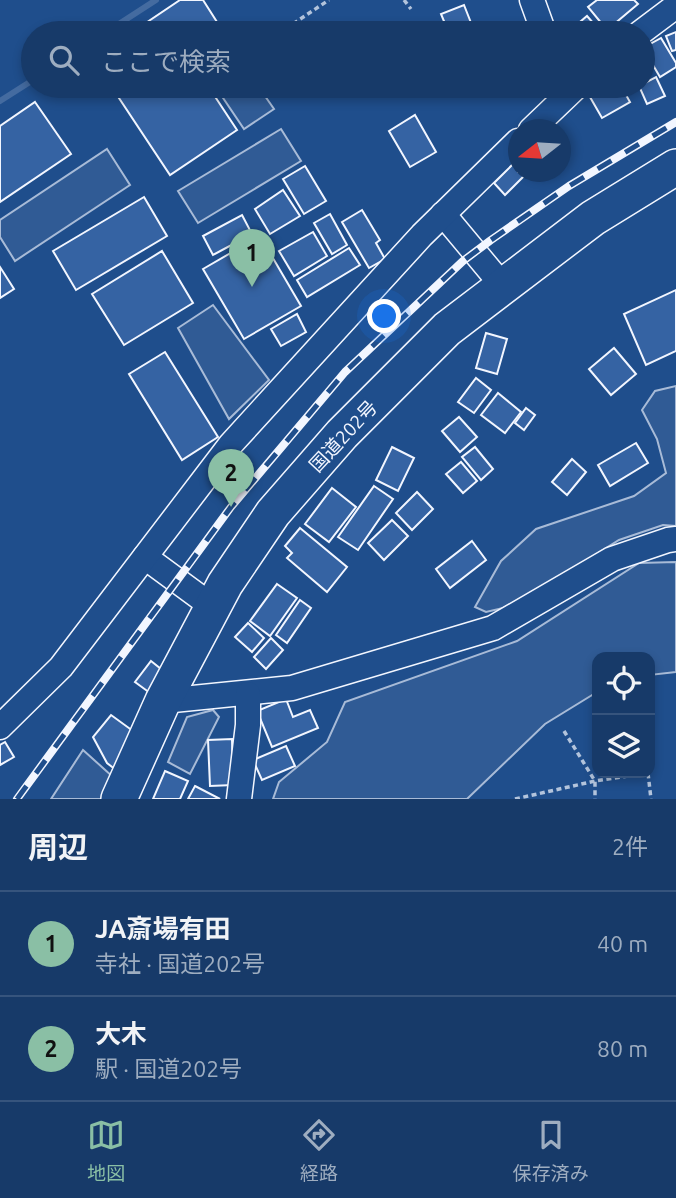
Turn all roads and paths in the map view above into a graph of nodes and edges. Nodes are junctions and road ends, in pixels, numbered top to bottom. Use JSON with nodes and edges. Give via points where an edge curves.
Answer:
{"nodes":[{"id":1,"x":329,"y":0,"type":"edge"},
{"id":2,"x":404,"y":0,"type":"edge"},
{"id":3,"x":532,"y":0,"type":"edge"},
{"id":4,"x":676,"y":6,"type":"edge"},
{"id":5,"x":411,"y":9,"type":"dead end"},
{"id":6,"x":297,"y":21,"type":"edge"},
{"id":7,"x":540,"y":21,"type":"edge"},
{"id":8,"x":655,"y":22,"type":"edge"},
{"id":9,"x":561,"y":98,"type":"edge"},
{"id":10,"x":541,"y":119,"type":"edge"},
{"id":11,"x":508,"y":152,"type":"edge"},
{"id":12,"x":676,"y":167,"type":"edge"},
{"id":13,"x":443,"y":214,"type":"junction"},
{"id":14,"x":503,"y":286,"type":"junction"},
{"id":15,"x":676,"y":540,"type":"edge"},
{"id":16,"x":145,"y":557,"type":"junction"},
{"id":17,"x":213,"y":607,"type":"junction"},
{"id":18,"x":248,"y":694,"type":"junction"},
{"id":19,"x":163,"y":701,"type":"junction"},
{"id":20,"x":0,"y":727,"type":"edge"},
{"id":21,"x":565,"y":731,"type":"dead end"},
{"id":22,"x":595,"y":781,"type":"junction"},
{"id":23,"x":119,"y":799,"type":"edge"},
{"id":24,"x":239,"y":799,"type":"edge"},
{"id":25,"x":515,"y":799,"type":"edge"},
{"id":26,"x":595,"y":799,"type":"edge"},
{"id":27,"x":651,"y":799,"type":"edge"}],
"edges":[{"from":1,"to":6,"type":"path"},
{"from":2,"to":5,"type":"path"},
{"from":3,"to":7,"type":"street"},
{"from":4,"to":8,"type":"street"},
{"from":9,"to":10,"type":"street"},
{"from":11,"to":13,"type":"street"},
{"from":12,"to":14,"type":"highway","name":"国道202号","via":[[593,218]]},
{"from":13,"to":14,"type":"street"},
{"from":13,"to":16,"type":"street","via":[[231,444]]},
{"from":14,"to":17,"type":"highway","name":"国道202号","via":[[447,328],[342,434],[273,513]]},
{"from":15,"to":18,"type":"street","via":[[612,559],[493,628],[292,688]]},
{"from":16,"to":17,"type":"street"},
{"from":16,"to":20,"type":"street","via":[[61,667]]},
{"from":17,"to":19,"type":"highway","name":"国道202号"},
{"from":18,"to":19,"type":"street"},
{"from":18,"to":24,"type":"street"},
{"from":19,"to":23,"type":"highway","name":"国道202号"},
{"from":21,"to":22,"type":"path"},
{"from":22,"to":25,"type":"path"},
{"from":22,"to":26,"type":"path"},
{"from":22,"to":27,"type":"path","via":[[648,773]]}]}
